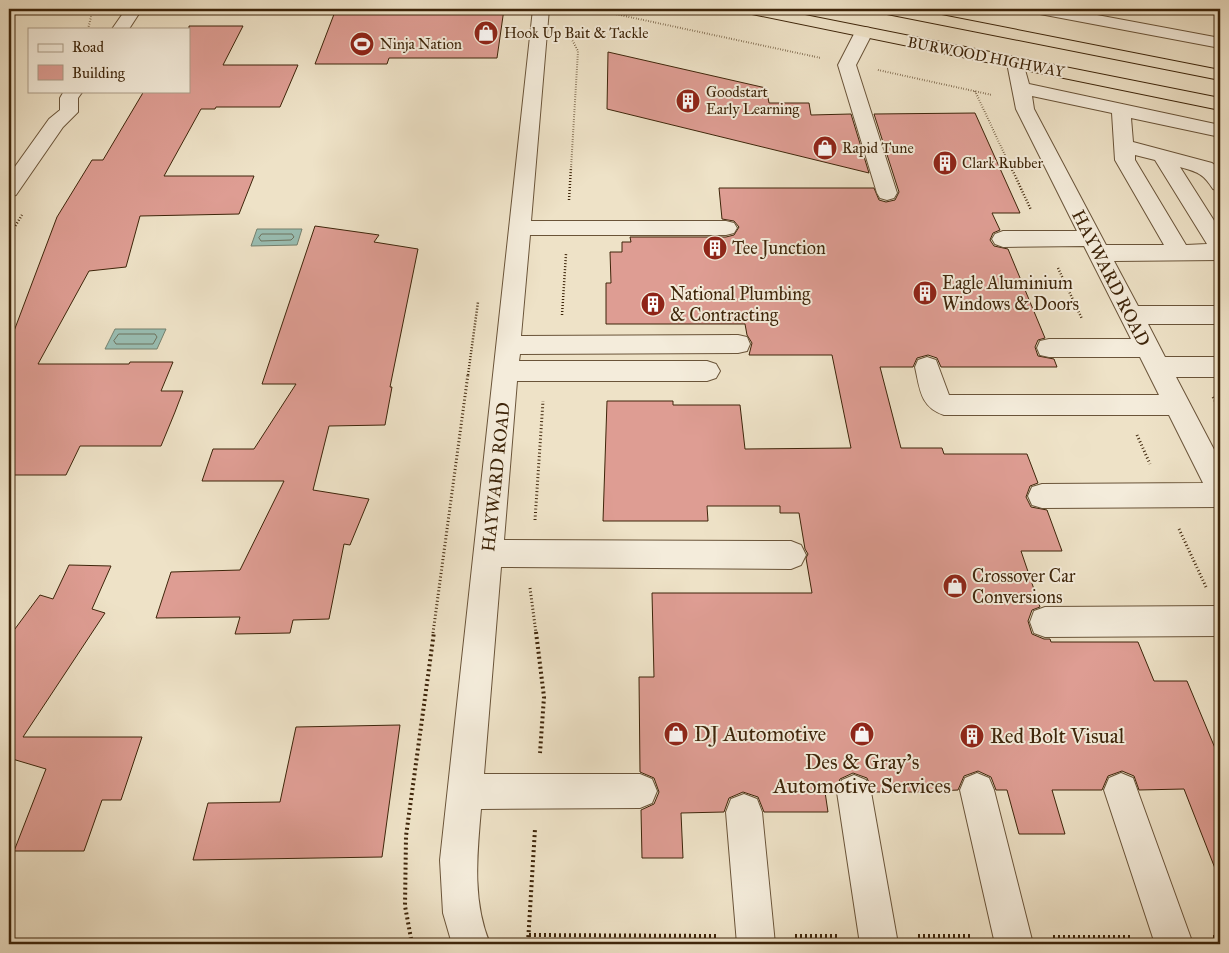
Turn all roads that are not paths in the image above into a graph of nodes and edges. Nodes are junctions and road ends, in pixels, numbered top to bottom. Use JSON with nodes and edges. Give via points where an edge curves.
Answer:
{"nodes":[{"id":1,"x":134,"y":9,"type":"edge"},
{"id":2,"x":542,"y":9,"type":"edge"},
{"id":3,"x":752,"y":9,"type":"edge"},
{"id":4,"x":887,"y":9,"type":"edge"},
{"id":5,"x":1040,"y":9,"type":"edge"},
{"id":6,"x":121,"y":28,"type":"edge"},
{"id":7,"x":864,"y":32,"type":"junction"},
{"id":8,"x":1220,"y":43,"type":"edge"},
{"id":9,"x":1016,"y":63,"type":"junction"},
{"id":10,"x":1220,"y":75,"type":"edge"},
{"id":11,"x":1020,"y":88,"type":"junction"},
{"id":12,"x":73,"y":92,"type":"edge"},
{"id":13,"x":1220,"y":104,"type":"edge"},
{"id":14,"x":1121,"y":110,"type":"junction"},
{"id":15,"x":1220,"y":131,"type":"edge"},
{"id":16,"x":1132,"y":148,"type":"junction"},
{"id":17,"x":1163,"y":156,"type":"junction"},
{"id":18,"x":1186,"y":163,"type":"junction"},
{"id":19,"x":1220,"y":184,"type":"edge"},
{"id":20,"x":9,"y":190,"type":"edge"},
{"id":21,"x":887,"y":192,"type":"dead end"},
{"id":22,"x":1220,"y":215,"type":"edge"},
{"id":23,"x":520,"y":228,"type":"junction"},
{"id":24,"x":726,"y":228,"type":"dead end"},
{"id":25,"x":1003,"y":239,"type":"dead end"},
{"id":26,"x":1094,"y":246,"type":"junction"},
{"id":27,"x":1214,"y":251,"type":"edge"},
{"id":28,"x":1179,"y":252,"type":"junction"},
{"id":29,"x":1130,"y":315,"type":"junction"},
{"id":30,"x":1220,"y":315,"type":"edge"},
{"id":31,"x":738,"y":344,"type":"dead end"},
{"id":32,"x":1049,"y":348,"type":"dead end"},
{"id":33,"x":507,"y":358,"type":"junction"},
{"id":34,"x":1152,"y":358,"type":"junction"},
{"id":35,"x":927,"y":367,"type":"dead end"},
{"id":36,"x":1220,"y":367,"type":"edge"},
{"id":37,"x":707,"y":371,"type":"dead end"},
{"id":38,"x":1177,"y":405,"type":"junction"},
{"id":39,"x":1220,"y":488,"type":"edge"},
{"id":40,"x":1220,"y":495,"type":"edge"},
{"id":41,"x":1042,"y":496,"type":"dead end"},
{"id":42,"x":488,"y":554,"type":"junction"},
{"id":43,"x":791,"y":555,"type":"dead end"},
{"id":44,"x":1220,"y":621,"type":"edge"},
{"id":45,"x":1044,"y":622,"type":"dead end"},
{"id":46,"x":977,"y":790,"type":"dead end"},
{"id":47,"x":1121,"y":790,"type":"dead end"},
{"id":48,"x":640,"y":791,"type":"dead end"},
{"id":49,"x":465,"y":792,"type":"junction"},
{"id":50,"x":854,"y":792,"type":"dead end"},
{"id":51,"x":744,"y":812,"type":"dead end"},
{"id":52,"x":471,"y":944,"type":"edge"},
{"id":53,"x":756,"y":944,"type":"edge"},
{"id":54,"x":879,"y":944,"type":"edge"},
{"id":55,"x":1014,"y":944,"type":"edge"},
{"id":56,"x":1174,"y":944,"type":"edge"}],
"edges":[{"from":1,"to":6,"type":"street"},
{"from":2,"to":23,"type":"street","name":"HAYWARD ROAD"},
{"from":3,"to":7,"type":"highway","name":"BURWOOD HIGHWAY"},
{"from":4,"to":10,"type":"highway","name":"BURWOOD HIGHWAY"},
{"from":5,"to":8,"type":"street"},
{"from":7,"to":9,"type":"highway","name":"BURWOOD HIGHWAY"},
{"from":7,"to":21,"type":"street","via":[[847,63]]},
{"from":9,"to":11,"type":"street","name":"HAYWARD ROAD"},
{"from":9,"to":13,"type":"highway","name":"BURWOOD HIGHWAY"},
{"from":11,"to":14,"type":"street","name":"BURWOOD HIGHWAY"},
{"from":11,"to":26,"type":"street","name":"HAYWARD ROAD","via":[[1025,109]]},
{"from":12,"to":20,"type":"street","via":[[69,98],[69,112],[56,123]]},
{"from":14,"to":15,"type":"street","name":"BURWOOD HIGHWAY"},
{"from":14,"to":16,"type":"street"},
{"from":16,"to":17,"type":"street"},
{"from":16,"to":27,"type":"street"},
{"from":16,"to":28,"type":"street","via":[[1125,160]]},
{"from":17,"to":18,"type":"street"},
{"from":17,"to":27,"type":"street"},
{"from":18,"to":19,"type":"street","via":[[1209,170]]},
{"from":18,"to":22,"type":"street"},
{"from":23,"to":24,"type":"street"},
{"from":23,"to":33,"type":"street","name":"HAYWARD ROAD"},
{"from":25,"to":26,"type":"street"},
{"from":26,"to":28,"type":"street"},
{"from":26,"to":29,"type":"street","name":"HAYWARD ROAD"},
{"from":27,"to":28,"type":"street"},
{"from":29,"to":30,"type":"street"},
{"from":29,"to":34,"type":"street","name":"HAYWARD ROAD"},
{"from":31,"to":33,"type":"street","via":[[557,345]]},
{"from":32,"to":34,"type":"street"},
{"from":33,"to":37,"type":"street","via":[[548,371]]},
{"from":33,"to":42,"type":"street","name":"HAYWARD ROAD"},
{"from":34,"to":36,"type":"street"},
{"from":34,"to":38,"type":"street","name":"HAYWARD ROAD"},
{"from":35,"to":38,"type":"street","via":[[936,399],[944,406]]},
{"from":38,"to":39,"type":"street","name":"HAYWARD ROAD"},
{"from":40,"to":41,"type":"street"},
{"from":42,"to":43,"type":"street"},
{"from":42,"to":49,"type":"street","name":"HAYWARD ROAD"},
{"from":44,"to":45,"type":"street"},
{"from":46,"to":55,"type":"street"},
{"from":47,"to":56,"type":"street"},
{"from":48,"to":49,"type":"street"},
{"from":49,"to":52,"type":"street","name":"HAYWARD ROAD","via":[[458,860],[459,898]]},
{"from":50,"to":54,"type":"street"},
{"from":51,"to":53,"type":"street"}]}
